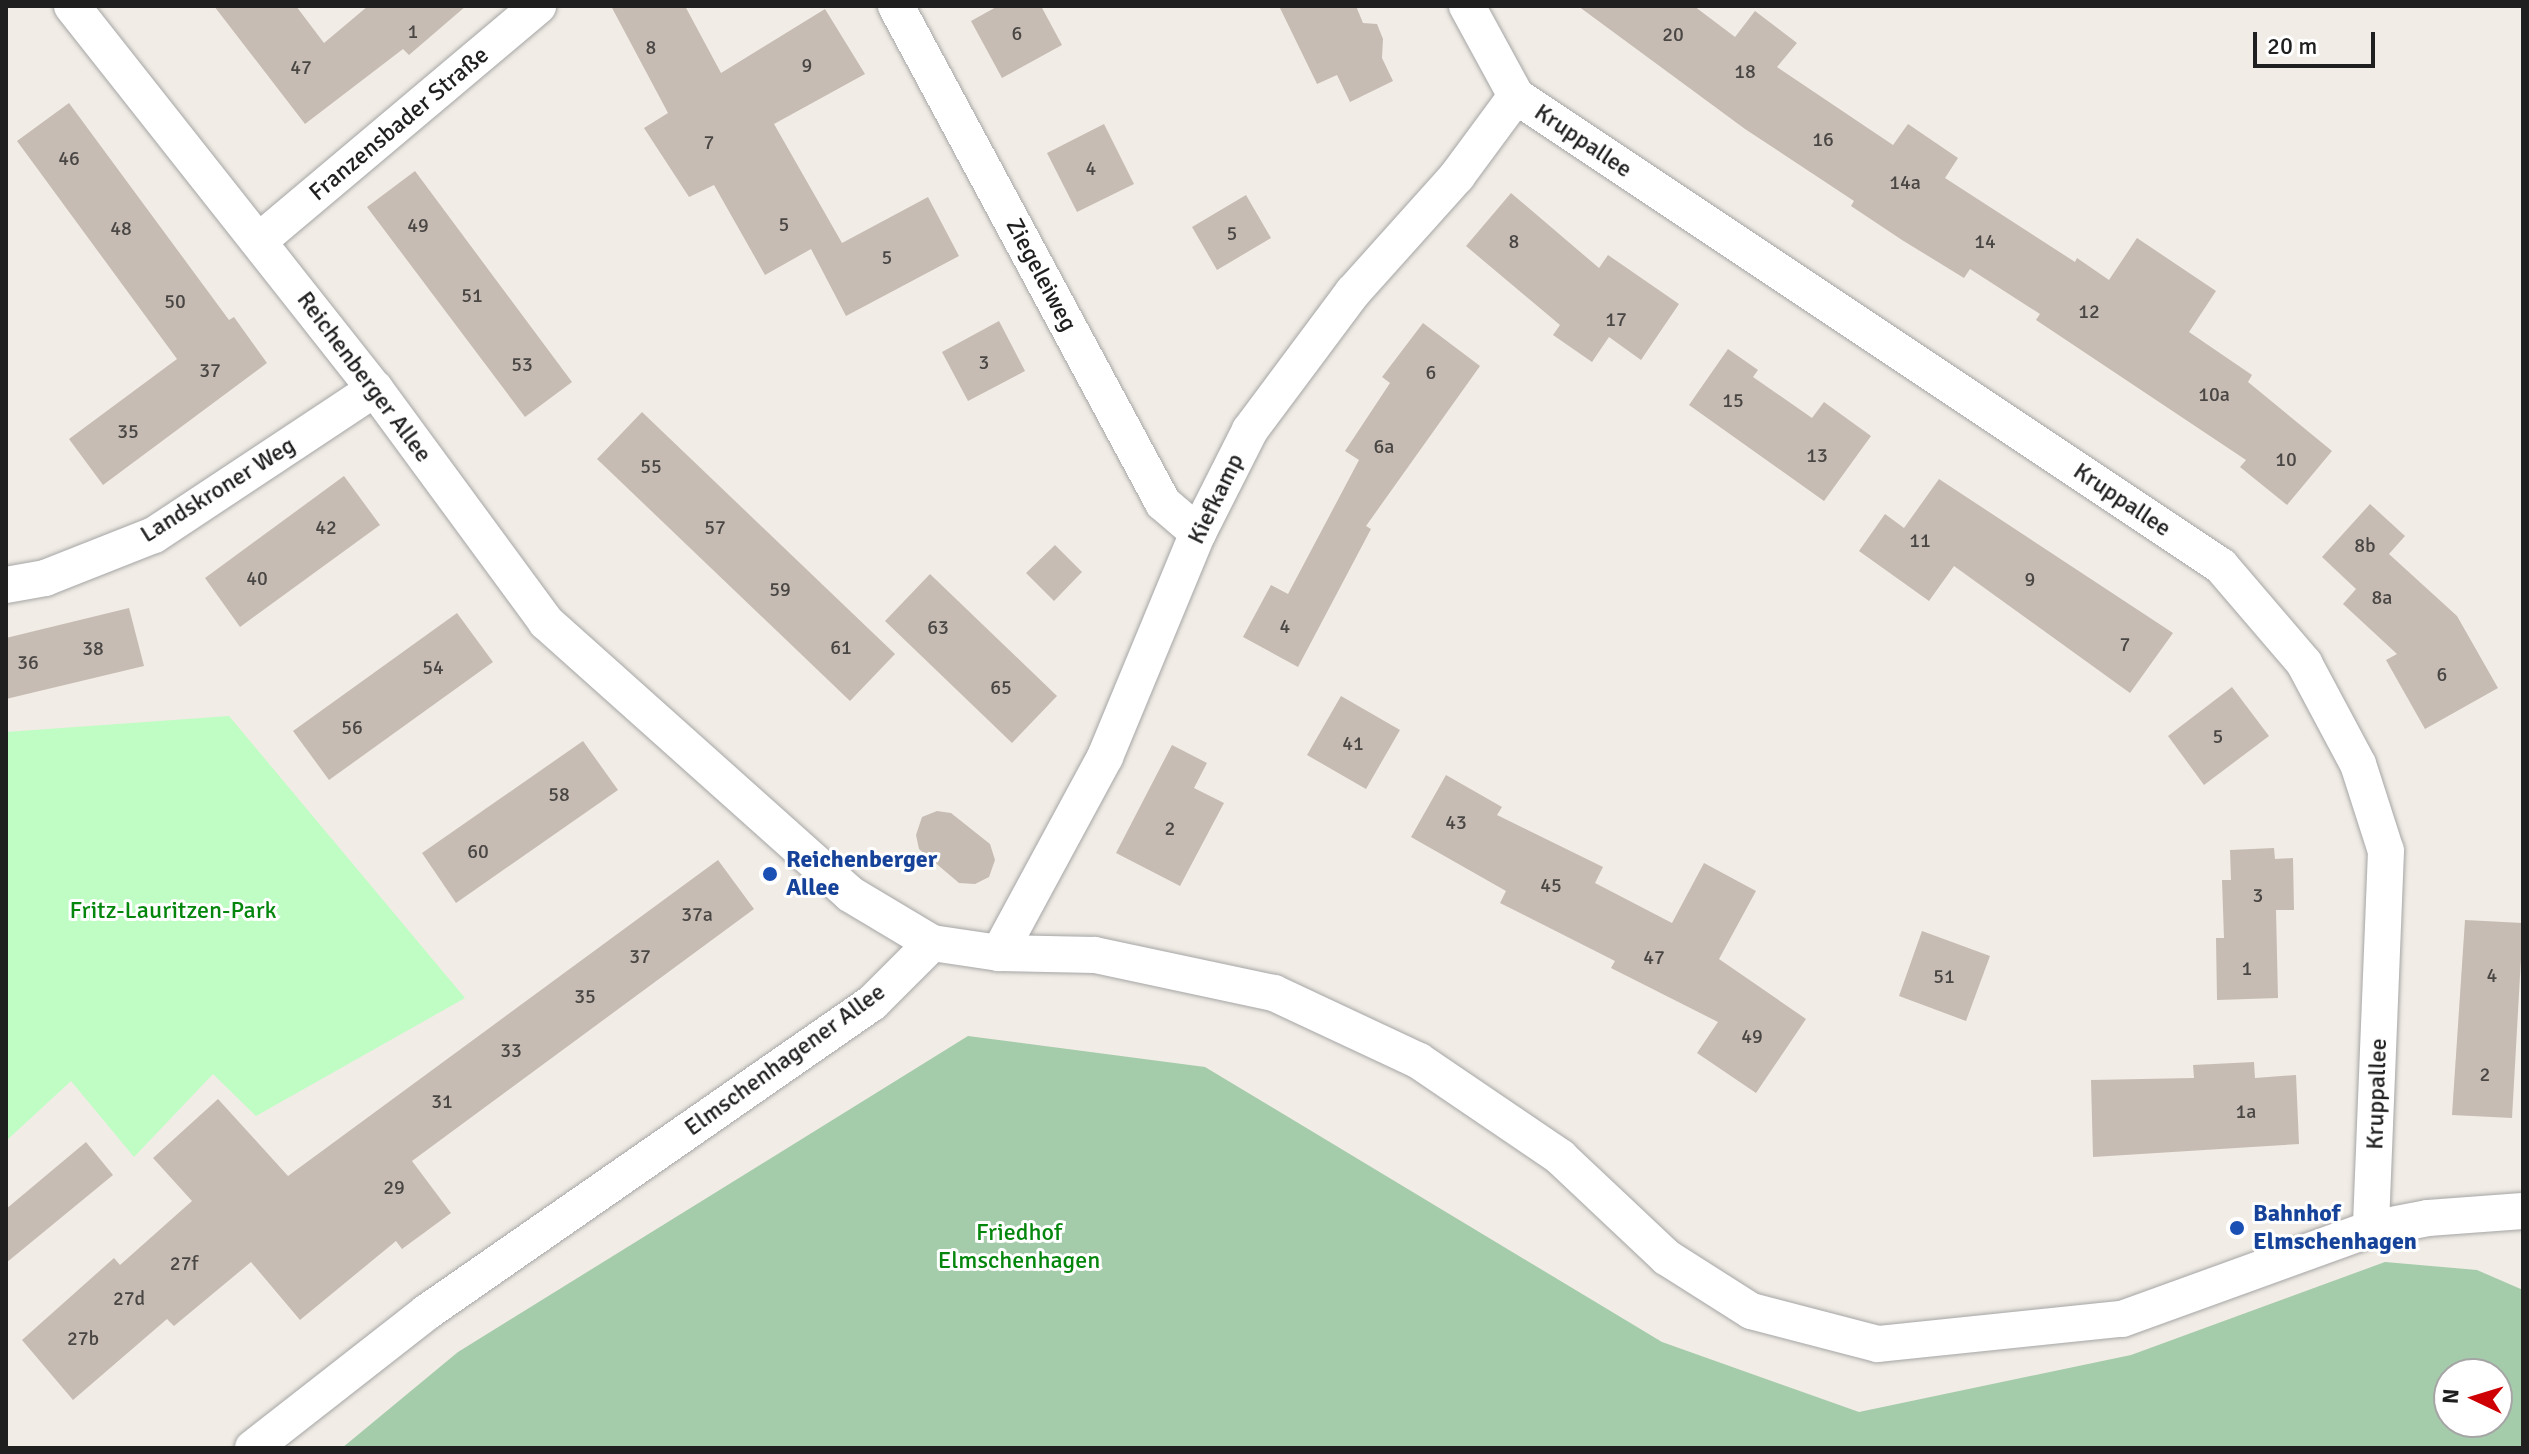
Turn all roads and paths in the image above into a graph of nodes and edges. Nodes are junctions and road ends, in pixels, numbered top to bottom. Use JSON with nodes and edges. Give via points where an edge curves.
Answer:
{"nodes":[{"id":1,"x":72,"y":6,"type":"edge"},
{"id":2,"x":538,"y":6,"type":"edge"},
{"id":3,"x":896,"y":6,"type":"edge"},
{"id":4,"x":1467,"y":6,"type":"edge"},
{"id":5,"x":1516,"y":96,"type":"junction"},
{"id":6,"x":259,"y":241,"type":"junction"},
{"id":7,"x":375,"y":389,"type":"junction"},
{"id":8,"x":1198,"y":533,"type":"junction"},
{"id":9,"x":6,"y":585,"type":"edge"},
{"id":10,"x":932,"y":943,"type":"junction"},
{"id":11,"x":999,"y":953,"type":"junction"},
{"id":12,"x":2523,"y":1211,"type":"edge"},
{"id":13,"x":2371,"y":1229,"type":"junction"},
{"id":14,"x":253,"y":1448,"type":"edge"}],
"edges":[{"from":1,"to":6,"type":"street","name":"Reichenberger Allee"},
{"from":2,"to":6,"type":"street","name":"Franzensbader Straße"},
{"from":3,"to":8,"type":"street","name":"Ziegeleiweg","via":[[1163,503]]},
{"from":4,"to":5,"type":"street","name":"Kruppallee"},
{"from":5,"to":8,"type":"street","name":"Kiefkamp","via":[[1457,176],[1353,292],[1250,430]]},
{"from":5,"to":13,"type":"street","name":"Kruppallee","via":[[2221,566],[2304,663],[2358,764],[2386,851]]},
{"from":6,"to":7,"type":"street","name":"Reichenberger Allee"},
{"from":7,"to":9,"type":"street","name":"Landskroner Weg","via":[[154,535],[45,578]]},
{"from":7,"to":10,"type":"street","name":"Reichenberger Allee","via":[[546,622],[850,894]]},
{"from":8,"to":11,"type":"street","name":"Kiefkamp","via":[[1105,757]]},
{"from":10,"to":11,"type":"street"},
{"from":10,"to":14,"type":"street","name":"Elmschenhagener Allee","via":[[872,1003],[427,1312]]},
{"from":11,"to":13,"type":"street","via":[[1095,955],[1274,993],[1419,1061],[1560,1157],[1666,1257],[1751,1311],[1878,1344],[2122,1319]]},
{"from":12,"to":13,"type":"street","via":[[2428,1218]]}]}
